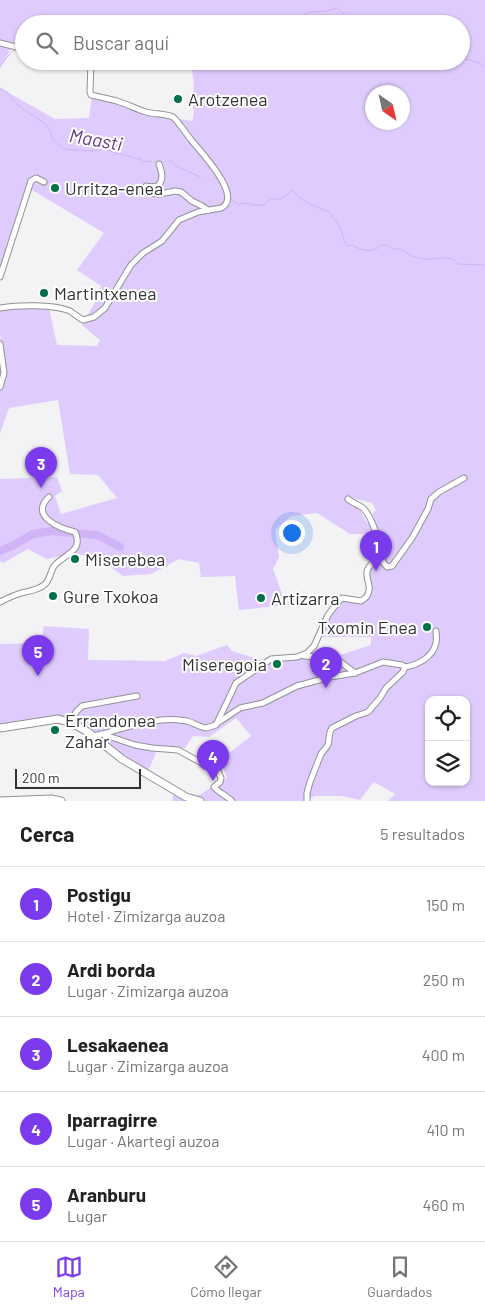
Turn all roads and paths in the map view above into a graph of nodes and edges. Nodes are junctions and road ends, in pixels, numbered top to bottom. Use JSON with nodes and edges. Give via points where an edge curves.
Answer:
{"nodes":[{"id":1,"x":0,"y":43,"type":"edge"},
{"id":2,"x":15,"y":47,"type":"edge"},
{"id":3,"x":91,"y":70,"type":"edge"},
{"id":4,"x":159,"y":164,"type":"dead end"},
{"id":5,"x":44,"y":182,"type":"dead end"},
{"id":6,"x":208,"y":210,"type":"junction"},
{"id":7,"x":0,"y":278,"type":"edge"},
{"id":8,"x":0,"y":308,"type":"edge"},
{"id":9,"x":0,"y":344,"type":"edge"},
{"id":10,"x":0,"y":387,"type":"edge"},
{"id":11,"x":464,"y":478,"type":"dead end"},
{"id":12,"x":49,"y":497,"type":"dead end"},
{"id":13,"x":348,"y":499,"type":"dead end"},
{"id":14,"x":382,"y":558,"type":"junction"},
{"id":15,"x":0,"y":602,"type":"edge"},
{"id":16,"x":436,"y":630,"type":"dead end"},
{"id":17,"x":301,"y":655,"type":"junction"},
{"id":18,"x":404,"y":667,"type":"junction"},
{"id":19,"x":355,"y":673,"type":"junction"},
{"id":20,"x":137,"y":696,"type":"dead end"},
{"id":21,"x":71,"y":722,"type":"junction"},
{"id":22,"x":216,"y":725,"type":"junction"},
{"id":23,"x":0,"y":728,"type":"edge"},
{"id":24,"x":102,"y":734,"type":"junction"},
{"id":25,"x":93,"y":736,"type":"junction"},
{"id":26,"x":0,"y":800,"type":"edge"},
{"id":27,"x":61,"y":801,"type":"edge"},
{"id":28,"x":200,"y":801,"type":"edge"},
{"id":29,"x":232,"y":801,"type":"edge"},
{"id":30,"x":307,"y":801,"type":"edge"}],
"edges":[{"from":1,"to":2,"type":"street"},
{"from":3,"to":6,"type":"street","via":[[91,95],[173,117],[216,170],[226,192],[228,203]]},
{"from":4,"to":6,"type":"street","via":[[161,182],[145,189],[160,194],[181,192]]},
{"from":5,"to":7,"type":"street","via":[[36,178],[31,181]]},
{"from":6,"to":8,"type":"street","via":[[179,220],[162,241],[143,253],[131,265],[106,308],[94,317],[82,320],[59,308]]},
{"from":9,"to":10,"type":"street","via":[[4,373]]},
{"from":11,"to":14,"type":"street","via":[[431,499],[412,538],[392,566],[387,567]]},
{"from":12,"to":15,"type":"street","via":[[42,506],[42,512],[51,521],[75,532],[77,544],[55,565],[44,585]]},
{"from":13,"to":14,"type":"street","via":[[363,508],[379,542]]},
{"from":14,"to":17,"type":"street","via":[[372,562],[368,569],[368,595],[361,601],[342,598],[336,603],[314,646]]},
{"from":16,"to":18,"type":"street","via":[[436,642],[428,656],[413,666]]},
{"from":17,"to":19,"type":"street","via":[[334,657]]},
{"from":17,"to":22,"type":"street","via":[[271,659],[236,683]]},
{"from":18,"to":19,"type":"street","via":[[383,662]]},
{"from":18,"to":30,"type":"street","via":[[368,712],[332,728],[328,746],[321,754],[310,782]]},
{"from":19,"to":22,"type":"street","via":[[297,686],[263,703],[240,708]]},
{"from":20,"to":21,"type":"street","via":[[82,706]]},
{"from":21,"to":23,"type":"street","via":[[58,719]]},
{"from":21,"to":25,"type":"street"},
{"from":22,"to":24,"type":"street","via":[[206,728],[189,721],[171,719]]},
{"from":24,"to":25,"type":"street"},
{"from":24,"to":29,"type":"street","via":[[152,748],[178,750],[205,766],[214,766],[221,778],[214,787]]},
{"from":25,"to":28,"type":"street","via":[[122,760],[186,797]]},
{"from":26,"to":27,"type":"street"}]}
